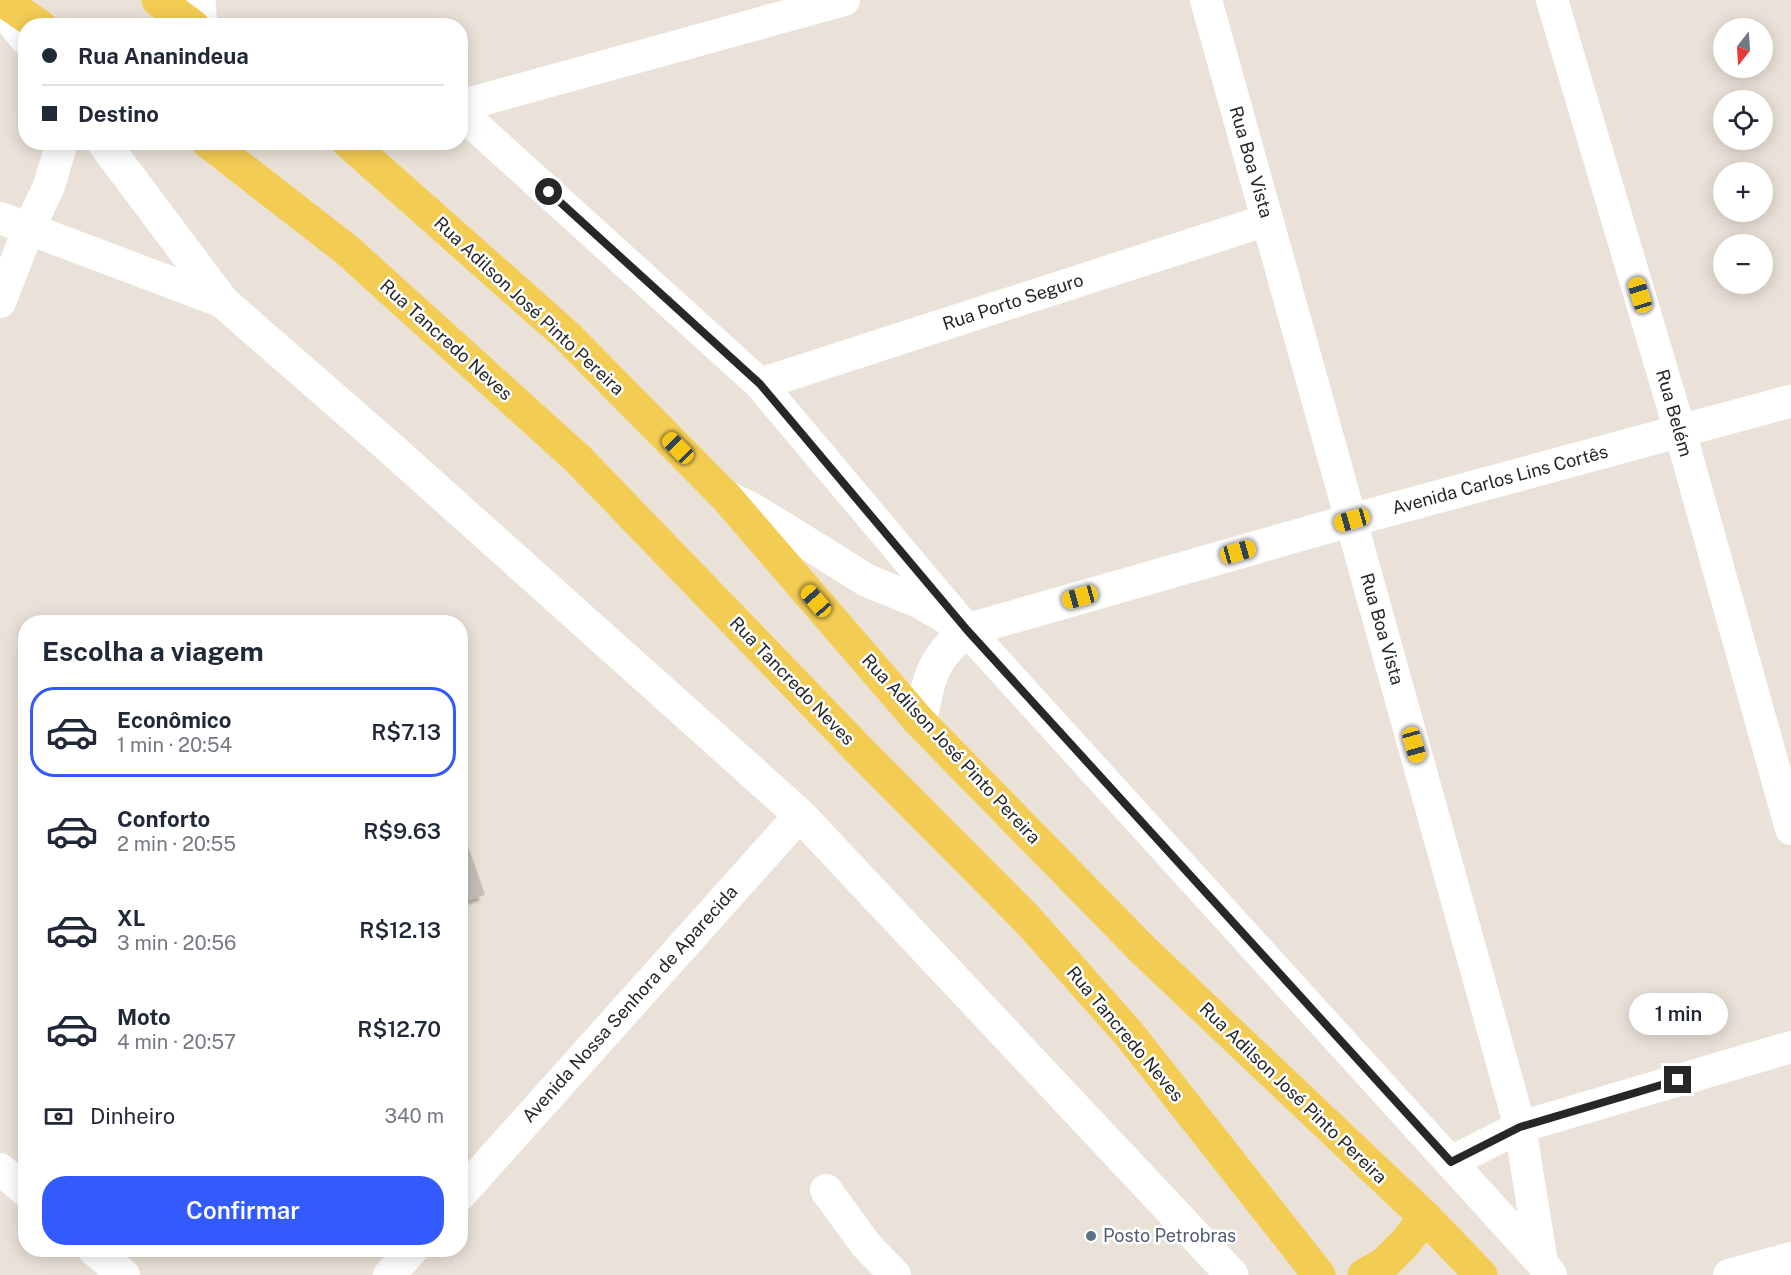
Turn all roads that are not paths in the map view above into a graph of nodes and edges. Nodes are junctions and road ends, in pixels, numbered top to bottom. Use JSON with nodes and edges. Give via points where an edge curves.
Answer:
{"nodes":[{"id":1,"x":2,"y":0,"type":"edge"},
{"id":2,"x":158,"y":0,"type":"edge"},
{"id":3,"x":199,"y":0,"type":"edge"},
{"id":4,"x":844,"y":0,"type":"edge"},
{"id":5,"x":1206,"y":0,"type":"edge"},
{"id":6,"x":1552,"y":0,"type":"edge"},
{"id":7,"x":0,"y":5,"type":"edge"},
{"id":8,"x":28,"y":18,"type":"edge"},
{"id":9,"x":182,"y":18,"type":"edge"},
{"id":10,"x":200,"y":18,"type":"edge"},
{"id":11,"x":18,"y":29,"type":"edge"},
{"id":12,"x":468,"y":104,"type":"edge"},
{"id":13,"x":468,"y":119,"type":"edge"},
{"id":14,"x":60,"y":150,"type":"edge"},
{"id":15,"x":109,"y":150,"type":"edge"},
{"id":16,"x":218,"y":150,"type":"edge"},
{"id":17,"x":362,"y":150,"type":"edge"},
{"id":18,"x":1267,"y":220,"type":"junction"},
{"id":19,"x":14,"y":223,"type":"edge"},
{"id":20,"x":0,"y":302,"type":"edge"},
{"id":21,"x":224,"y":302,"type":"junction"},
{"id":22,"x":760,"y":384,"type":"junction"},
{"id":23,"x":1791,"y":401,"type":"edge"},
{"id":24,"x":1680,"y":431,"type":"junction"},
{"id":25,"x":726,"y":497,"type":"junction"},
{"id":26,"x":1352,"y":520,"type":"junction"},
{"id":27,"x":967,"y":630,"type":"junction"},
{"id":28,"x":920,"y":722,"type":"junction"},
{"id":29,"x":800,"y":815,"type":"junction"},
{"id":30,"x":1791,"y":829,"type":"edge"},
{"id":31,"x":1791,"y":1047,"type":"edge"},
{"id":32,"x":1520,"y":1127,"type":"junction"},
{"id":33,"x":1451,"y":1162,"type":"junction"},
{"id":34,"x":0,"y":1169,"type":"edge"},
{"id":35,"x":18,"y":1184,"type":"edge"},
{"id":36,"x":468,"y":1186,"type":"edge"},
{"id":37,"x":826,"y":1190,"type":"dead end"},
{"id":38,"x":1425,"y":1218,"type":"junction"},
{"id":39,"x":102,"y":1257,"type":"edge"},
{"id":40,"x":1791,"y":1258,"type":"edge"},
{"id":41,"x":1546,"y":1269,"type":"edge"},
{"id":42,"x":124,"y":1275,"type":"edge"},
{"id":43,"x":895,"y":1275,"type":"edge"},
{"id":44,"x":1232,"y":1275,"type":"edge"},
{"id":45,"x":1319,"y":1275,"type":"edge"},
{"id":46,"x":1364,"y":1275,"type":"edge"},
{"id":47,"x":1481,"y":1275,"type":"edge"},
{"id":48,"x":1729,"y":1275,"type":"edge"}],
"edges":[{"from":1,"to":8,"type":"main road"},
{"from":2,"to":9,"type":"main road"},
{"from":3,"to":10,"type":"street"},
{"from":4,"to":12,"type":"street"},
{"from":5,"to":18,"type":"street","name":"Rua Boa Vista"},
{"from":6,"to":24,"type":"street","name":"Rua Belém"},
{"from":7,"to":11,"type":"street"},
{"from":13,"to":22,"type":"street"},
{"from":14,"to":19,"type":"street","via":[[49,186]]},
{"from":15,"to":21,"type":"street"},
{"from":16,"to":45,"type":"main road","name":"Rua Tancredo Neves","via":[[347,250],[578,459],[1027,919],[1129,1034]]},
{"from":17,"to":25,"type":"main road","name":"Rua Adilson José Pinto Pereira","via":[[566,335]]},
{"from":18,"to":22,"type":"street","name":"Rua Porto Seguro"},
{"from":18,"to":26,"type":"street","name":"Rua Boa Vista"},
{"from":19,"to":20,"type":"street"},
{"from":19,"to":21,"type":"street"},
{"from":21,"to":29,"type":"street"},
{"from":22,"to":27,"type":"street"},
{"from":23,"to":24,"type":"street","name":"Avenida Carlos Lins Cortês"},
{"from":24,"to":26,"type":"street","name":"Avenida Carlos Lins Cortês"},
{"from":24,"to":30,"type":"street","name":"Rua Belém"},
{"from":25,"to":27,"type":"street","via":[[866,580],[922,603]]},
{"from":25,"to":28,"type":"main road","name":"Rua Adilson José Pinto Pereira"},
{"from":26,"to":27,"type":"street","name":"Avenida Carlos Lins Cortês"},
{"from":26,"to":32,"type":"street","name":"Rua Boa Vista"},
{"from":27,"to":28,"type":"street","name":"Avenida Carlos Lins Cortês","via":[[937,662]]},
{"from":27,"to":33,"type":"street"},
{"from":28,"to":38,"type":"main road","name":"Rua Adilson José Pinto Pereira","via":[[1144,951]]},
{"from":29,"to":36,"type":"street","name":"Avenida Nossa Senhora de Aparecida"},
{"from":29,"to":44,"type":"street"},
{"from":31,"to":32,"type":"street"},
{"from":32,"to":33,"type":"street"},
{"from":32,"to":41,"type":"street","name":"Rua Boa Vista"},
{"from":33,"to":41,"type":"street"},
{"from":34,"to":35,"type":"street"},
{"from":37,"to":43,"type":"street","via":[[866,1245]]},
{"from":38,"to":46,"type":"main road","via":[[1385,1263]]},
{"from":38,"to":47,"type":"main road","name":"Rua Adilson José Pinto Pereira"},
{"from":39,"to":42,"type":"street"},
{"from":40,"to":48,"type":"street"}]}
